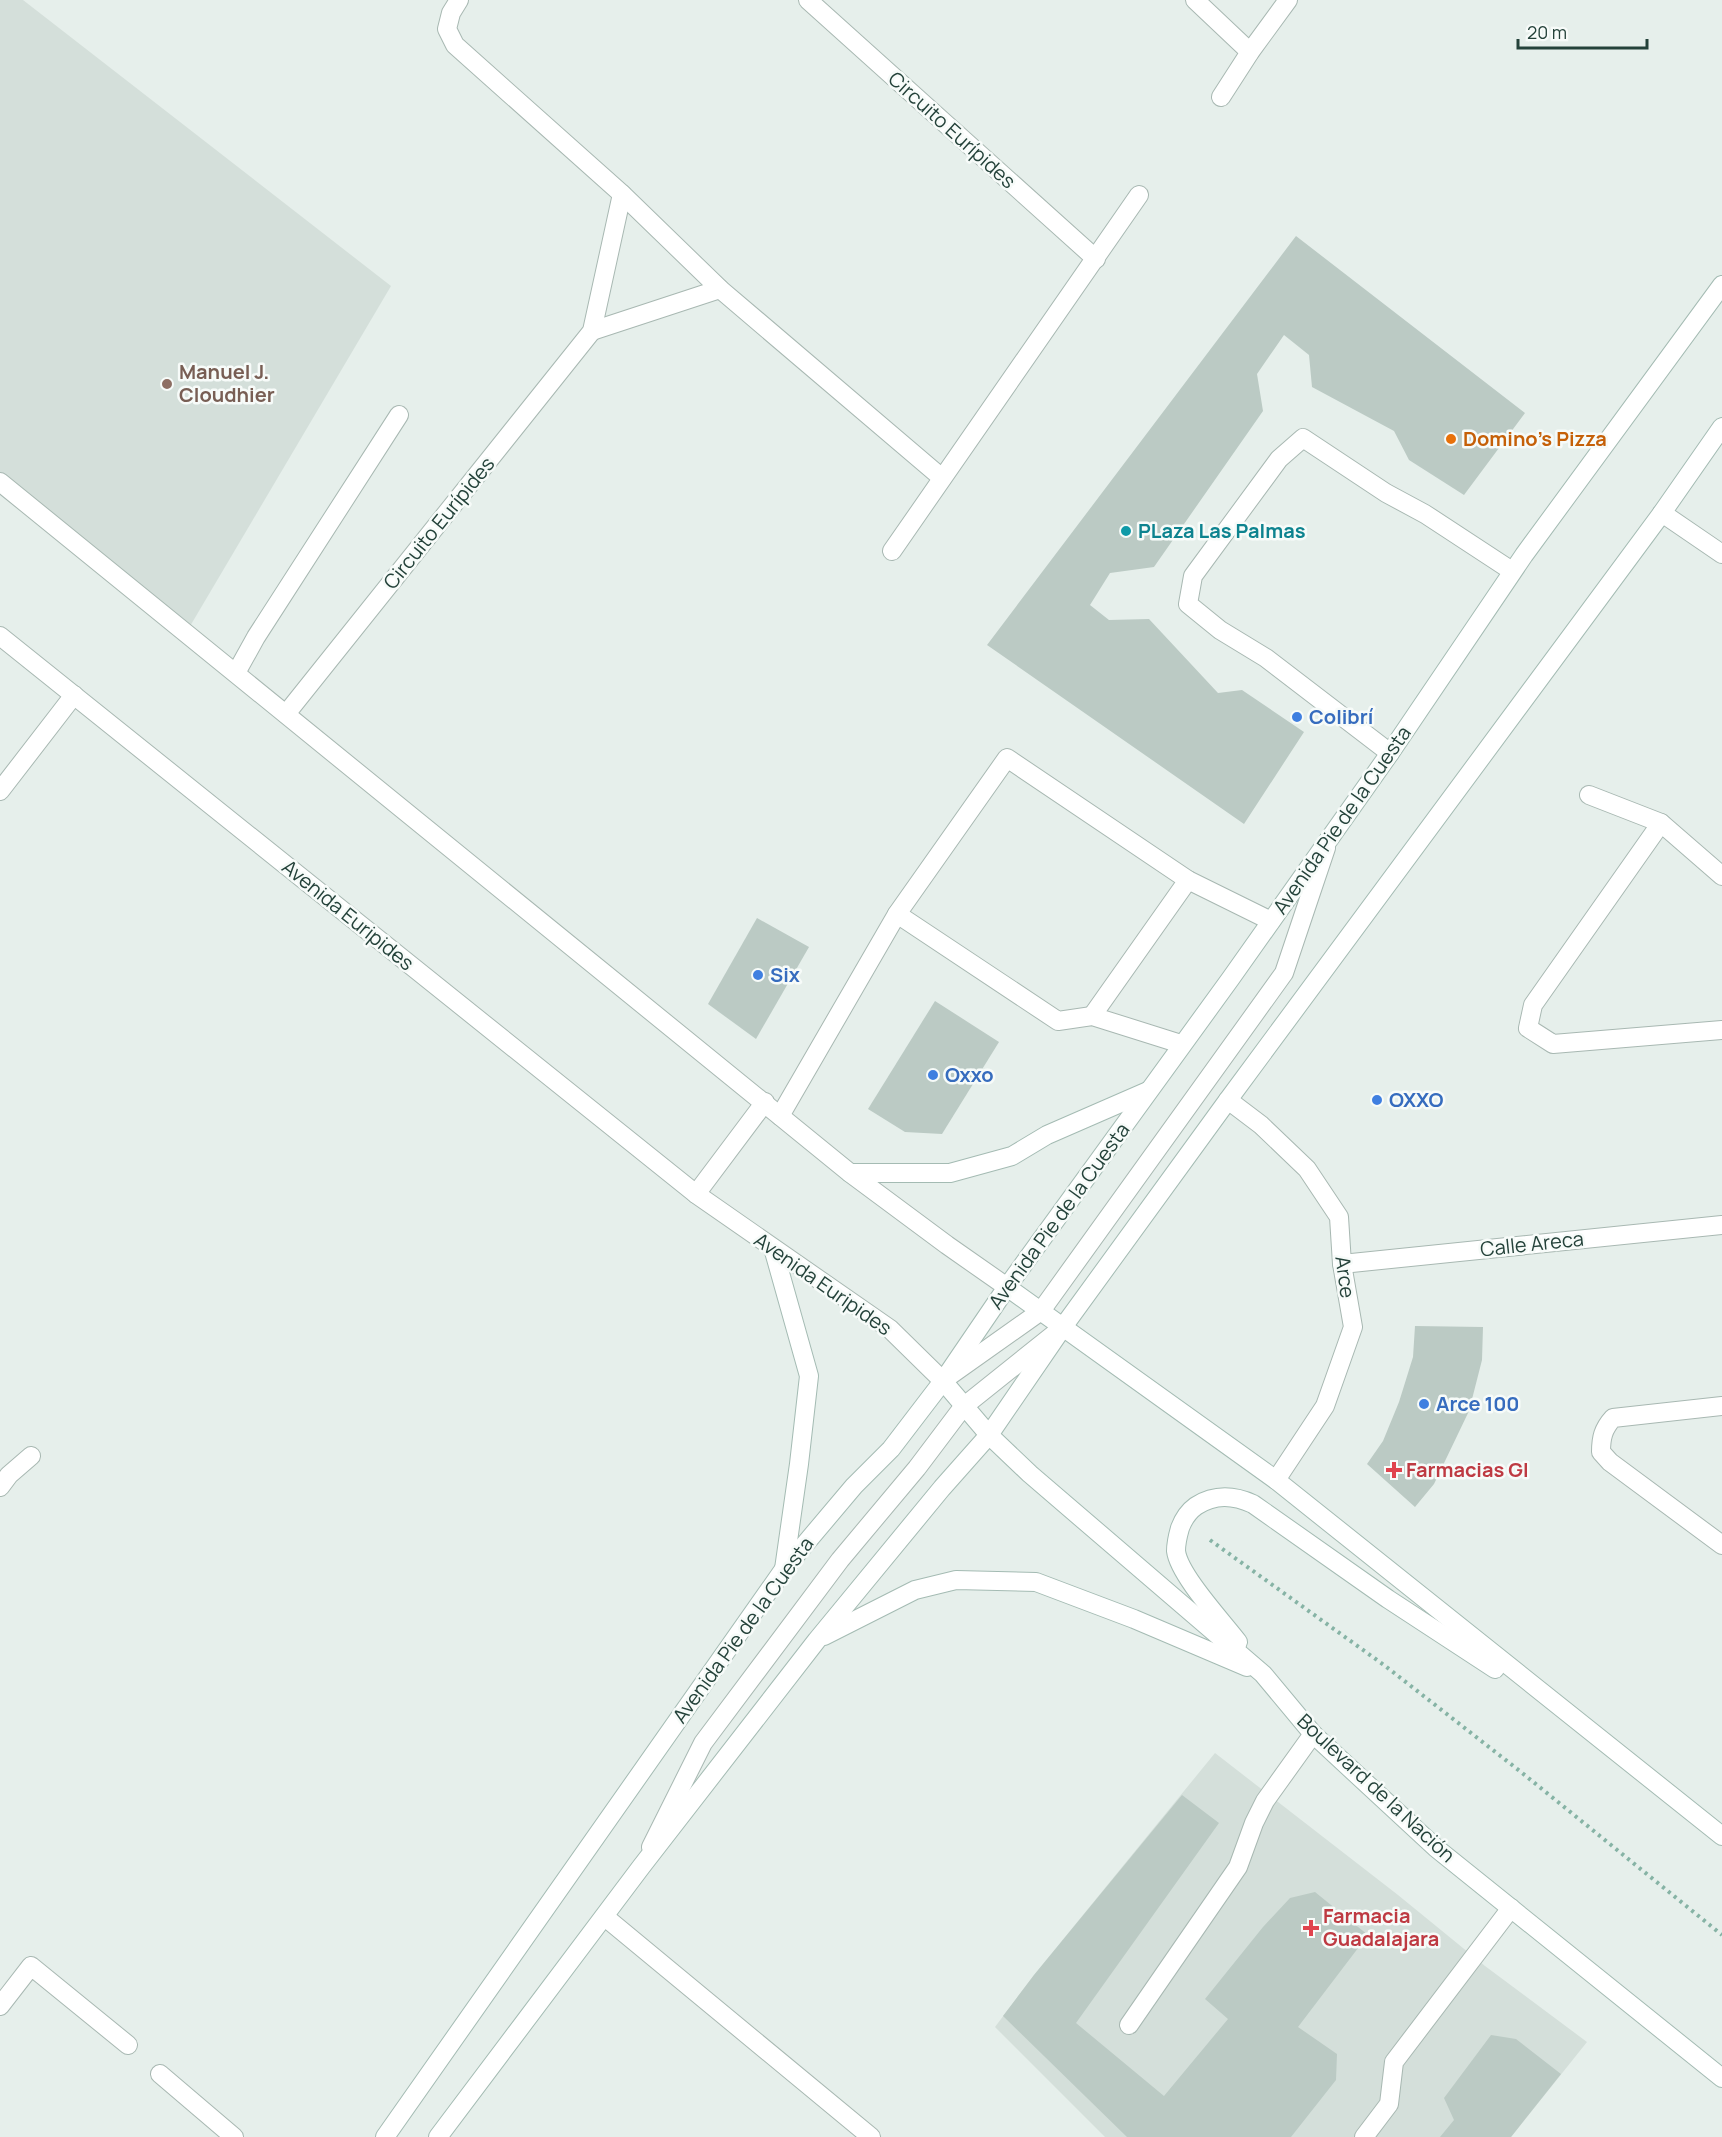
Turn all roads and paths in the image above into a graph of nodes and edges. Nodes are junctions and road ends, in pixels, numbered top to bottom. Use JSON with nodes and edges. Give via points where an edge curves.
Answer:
{"nodes":[{"id":1,"x":459,"y":0,"type":"edge"},
{"id":2,"x":808,"y":0,"type":"edge"},
{"id":3,"x":1195,"y":0,"type":"edge"},
{"id":4,"x":1288,"y":0,"type":"edge"},
{"id":5,"x":1250,"y":52,"type":"junction"},
{"id":6,"x":1221,"y":98,"type":"dead end"},
{"id":7,"x":622,"y":194,"type":"junction"},
{"id":8,"x":1139,"y":195,"type":"dead end"},
{"id":9,"x":1096,"y":259,"type":"junction"},
{"id":10,"x":1722,"y":285,"type":"edge"},
{"id":11,"x":720,"y":289,"type":"junction"},
{"id":12,"x":592,"y":331,"type":"junction"},
{"id":13,"x":399,"y":415,"type":"dead end"},
{"id":14,"x":1722,"y":427,"type":"edge"},
{"id":15,"x":942,"y":478,"type":"junction"},
{"id":16,"x":0,"y":482,"type":"edge"},
{"id":17,"x":0,"y":493,"type":"edge"},
{"id":18,"x":1662,"y":513,"type":"junction"},
{"id":19,"x":892,"y":551,"type":"dead end"},
{"id":20,"x":1722,"y":554,"type":"edge"},
{"id":21,"x":96,"y":560,"type":"junction"},
{"id":22,"x":1512,"y":571,"type":"junction"},
{"id":23,"x":0,"y":636,"type":"edge"},
{"id":24,"x":236,"y":673,"type":"junction"},
{"id":25,"x":74,"y":695,"type":"junction"},
{"id":26,"x":286,"y":714,"type":"junction"},
{"id":27,"x":1390,"y":753,"type":"junction"},
{"id":28,"x":0,"y":791,"type":"edge"},
{"id":29,"x":1589,"y":795,"type":"dead end"},
{"id":30,"x":1661,"y":823,"type":"junction"},
{"id":31,"x":1329,"y":838,"type":"junction"},
{"id":32,"x":1722,"y":876,"type":"edge"},
{"id":33,"x":1188,"y":880,"type":"junction"},
{"id":34,"x":897,"y":915,"type":"junction"},
{"id":35,"x":1270,"y":921,"type":"junction"},
{"id":36,"x":1092,"y":1016,"type":"junction"},
{"id":37,"x":1722,"y":1030,"type":"edge"},
{"id":38,"x":1181,"y":1044,"type":"junction"},
{"id":39,"x":1149,"y":1090,"type":"junction"},
{"id":40,"x":1228,"y":1100,"type":"junction"},
{"id":41,"x":765,"y":1102,"type":"junction"},
{"id":42,"x":780,"y":1116,"type":"junction"},
{"id":43,"x":850,"y":1173,"type":"junction"},
{"id":44,"x":696,"y":1194,"type":"junction"},
{"id":45,"x":1722,"y":1225,"type":"edge"},
{"id":46,"x":773,"y":1248,"type":"junction"},
{"id":47,"x":1342,"y":1263,"type":"junction"},
{"id":48,"x":1007,"y":1287,"type":"junction"},
{"id":49,"x":1041,"y":1311,"type":"junction"},
{"id":50,"x":1063,"y":1328,"type":"junction"},
{"id":51,"x":943,"y":1381,"type":"junction"},
{"id":52,"x":1722,"y":1406,"type":"edge"},
{"id":53,"x":963,"y":1407,"type":"junction"},
{"id":54,"x":989,"y":1435,"type":"junction"},
{"id":55,"x":31,"y":1456,"type":"dead end"},
{"id":56,"x":3,"y":1476,"type":"edge"},
{"id":57,"x":1276,"y":1480,"type":"junction"},
{"id":58,"x":1183,"y":1521,"type":"junction"},
{"id":59,"x":1722,"y":1545,"type":"edge"},
{"id":60,"x":784,"y":1569,"type":"junction"},
{"id":61,"x":817,"y":1640,"type":"junction"},
{"id":62,"x":1263,"y":1674,"type":"junction"},
{"id":63,"x":1582,"y":1725,"type":"junction"},
{"id":64,"x":1313,"y":1734,"type":"junction"},
{"id":65,"x":1722,"y":1836,"type":"edge"},
{"id":66,"x":641,"y":1867,"type":"junction"},
{"id":67,"x":1511,"y":1908,"type":"junction"},
{"id":68,"x":604,"y":1917,"type":"junction"},
{"id":69,"x":1722,"y":1935,"type":"edge"},
{"id":70,"x":0,"y":2006,"type":"edge"},
{"id":71,"x":1129,"y":2025,"type":"dead end"},
{"id":72,"x":128,"y":2045,"type":"dead end"},
{"id":73,"x":160,"y":2074,"type":"dead end"},
{"id":74,"x":1722,"y":2078,"type":"edge"},
{"id":75,"x":234,"y":2137,"type":"edge"},
{"id":76,"x":385,"y":2137,"type":"edge"},
{"id":77,"x":438,"y":2137,"type":"edge"},
{"id":78,"x":871,"y":2137,"type":"edge"},
{"id":79,"x":1365,"y":2137,"type":"edge"}],
"edges":[{"from":1,"to":7,"type":"main road","via":[[447,29],[455,45]]},
{"from":2,"to":9,"type":"main road","name":"Circuito Eurípides"},
{"from":3,"to":5,"type":"main road"},
{"from":4,"to":5,"type":"main road"},
{"from":5,"to":6,"type":"main road"},
{"from":7,"to":11,"type":"main road"},
{"from":7,"to":12,"type":"main road","name":"Circuito Eurípides"},
{"from":8,"to":9,"type":"main road"},
{"from":9,"to":15,"type":"main road"},
{"from":10,"to":22,"type":"main road","name":"Avenida Pie de la Cuesta"},
{"from":11,"to":12,"type":"main road"},
{"from":11,"to":15,"type":"main road"},
{"from":12,"to":26,"type":"main road","name":"Circuito Eurípides"},
{"from":13,"to":24,"type":"main road"},
{"from":14,"to":18,"type":"main road"},
{"from":15,"to":19,"type":"main road"},
{"from":16,"to":21,"type":"main road"},
{"from":17,"to":21,"type":"main road"},
{"from":18,"to":20,"type":"main road"},
{"from":18,"to":40,"type":"main road"},
{"from":21,"to":24,"type":"main road"},
{"from":22,"to":27,"type":"main road","name":"Avenida Pie de la Cuesta"},
{"from":22,"to":27,"type":"main road","via":[[1303,438],[1279,459],[1193,576],[1188,604]]},
{"from":23,"to":25,"type":"main road","name":"Avenida Euripides"},
{"from":24,"to":26,"type":"main road"},
{"from":25,"to":28,"type":"main road"},
{"from":25,"to":44,"type":"main road","name":"Avenida Euripides"},
{"from":26,"to":41,"type":"main road"},
{"from":27,"to":31,"type":"main road","name":"Avenida Pie de la Cuesta"},
{"from":29,"to":30,"type":"main road"},
{"from":30,"to":32,"type":"main road"},
{"from":30,"to":37,"type":"main road","via":[[1533,1005],[1528,1028],[1553,1044]]},
{"from":31,"to":35,"type":"main road","name":"Avenida Pie de la Cuesta"},
{"from":31,"to":49,"type":"main road","via":[[1284,973]]},
{"from":33,"to":34,"type":"main road","via":[[1007,758]]},
{"from":33,"to":35,"type":"main road"},
{"from":33,"to":36,"type":"main road"},
{"from":34,"to":36,"type":"main road","via":[[1058,1022]]},
{"from":34,"to":42,"type":"main road"},
{"from":35,"to":38,"type":"main road","name":"Avenida Pie de la Cuesta"},
{"from":36,"to":38,"type":"main road"},
{"from":38,"to":39,"type":"main road","name":"Avenida Pie de la Cuesta"},
{"from":39,"to":43,"type":"main road","via":[[1047,1135],[1012,1156],[951,1173]]},
{"from":39,"to":48,"type":"main road","name":"Avenida Pie de la Cuesta"},
{"from":40,"to":47,"type":"main road","name":"Arce","via":[[1262,1125],[1307,1169],[1339,1217]]},
{"from":40,"to":50,"type":"main road"},
{"from":41,"to":42,"type":"main road"},
{"from":41,"to":44,"type":"main road"},
{"from":42,"to":43,"type":"main road"},
{"from":43,"to":48,"type":"main road"},
{"from":44,"to":46,"type":"main road","name":"Avenida Euripides"},
{"from":45,"to":47,"type":"main road","name":"Calle Areca"},
{"from":46,"to":51,"type":"main road","name":"Avenida Euripides","via":[[890,1329]]},
{"from":46,"to":60,"type":"main road","via":[[809,1376]]},
{"from":47,"to":57,"type":"main road","name":"Arce","via":[[1353,1327],[1324,1406]]},
{"from":48,"to":49,"type":"main road"},
{"from":48,"to":51,"type":"main road","name":"Avenida Pie de la Cuesta"},
{"from":49,"to":50,"type":"main road"},
{"from":49,"to":51,"type":"main road"},
{"from":50,"to":53,"type":"main road"},
{"from":50,"to":54,"type":"main road"},
{"from":50,"to":57,"type":"main road"},
{"from":51,"to":53,"type":"main road","name":"Avenida Euripides"},
{"from":51,"to":60,"type":"main road","name":"Avenida Pie de la Cuesta","via":[[891,1449]]},
{"from":52,"to":59,"type":"main road","via":[[1613,1418],[1601,1438],[1601,1452],[1610,1462]]},
{"from":53,"to":54,"type":"main road","name":"Boulevard de la Nación"},
{"from":53,"to":66,"type":"main road","via":[[840,1560],[703,1743]]},
{"from":54,"to":61,"type":"main road"},
{"from":54,"to":62,"type":"main road","name":"Boulevard de la Nación"},
{"from":55,"to":56,"type":"main road"},
{"from":57,"to":63,"type":"main road"},
{"from":58,"to":62,"type":"main road","via":[[1176,1551],[1180,1566]]},
{"from":58,"to":63,"type":"main road","via":[[1193,1508],[1222,1496],[1238,1497],[1253,1504],[1388,1599]]},
{"from":58,"to":69,"type":"path","via":[[1384,1665]]},
{"from":60,"to":76,"type":"main road","name":"Avenida Pie de la Cuesta"},
{"from":61,"to":62,"type":"main road","via":[[915,1590],[956,1580],[1036,1582]]},
{"from":61,"to":66,"type":"main road"},
{"from":62,"to":64,"type":"main road","name":"Boulevard de la Nación"},
{"from":63,"to":65,"type":"main road"},
{"from":64,"to":67,"type":"main road","name":"Boulevard de la Nación","via":[[1436,1848]]},
{"from":64,"to":71,"type":"main road","via":[[1265,1801],[1238,1867]]},
{"from":66,"to":68,"type":"main road"},
{"from":67,"to":74,"type":"main road","name":"Boulevard de la Nación"},
{"from":67,"to":79,"type":"main road","via":[[1394,2062],[1389,2104]]},
{"from":68,"to":77,"type":"main road"},
{"from":68,"to":78,"type":"main road"},
{"from":70,"to":72,"type":"main road","via":[[31,1966]]},
{"from":73,"to":75,"type":"main road"}]}
